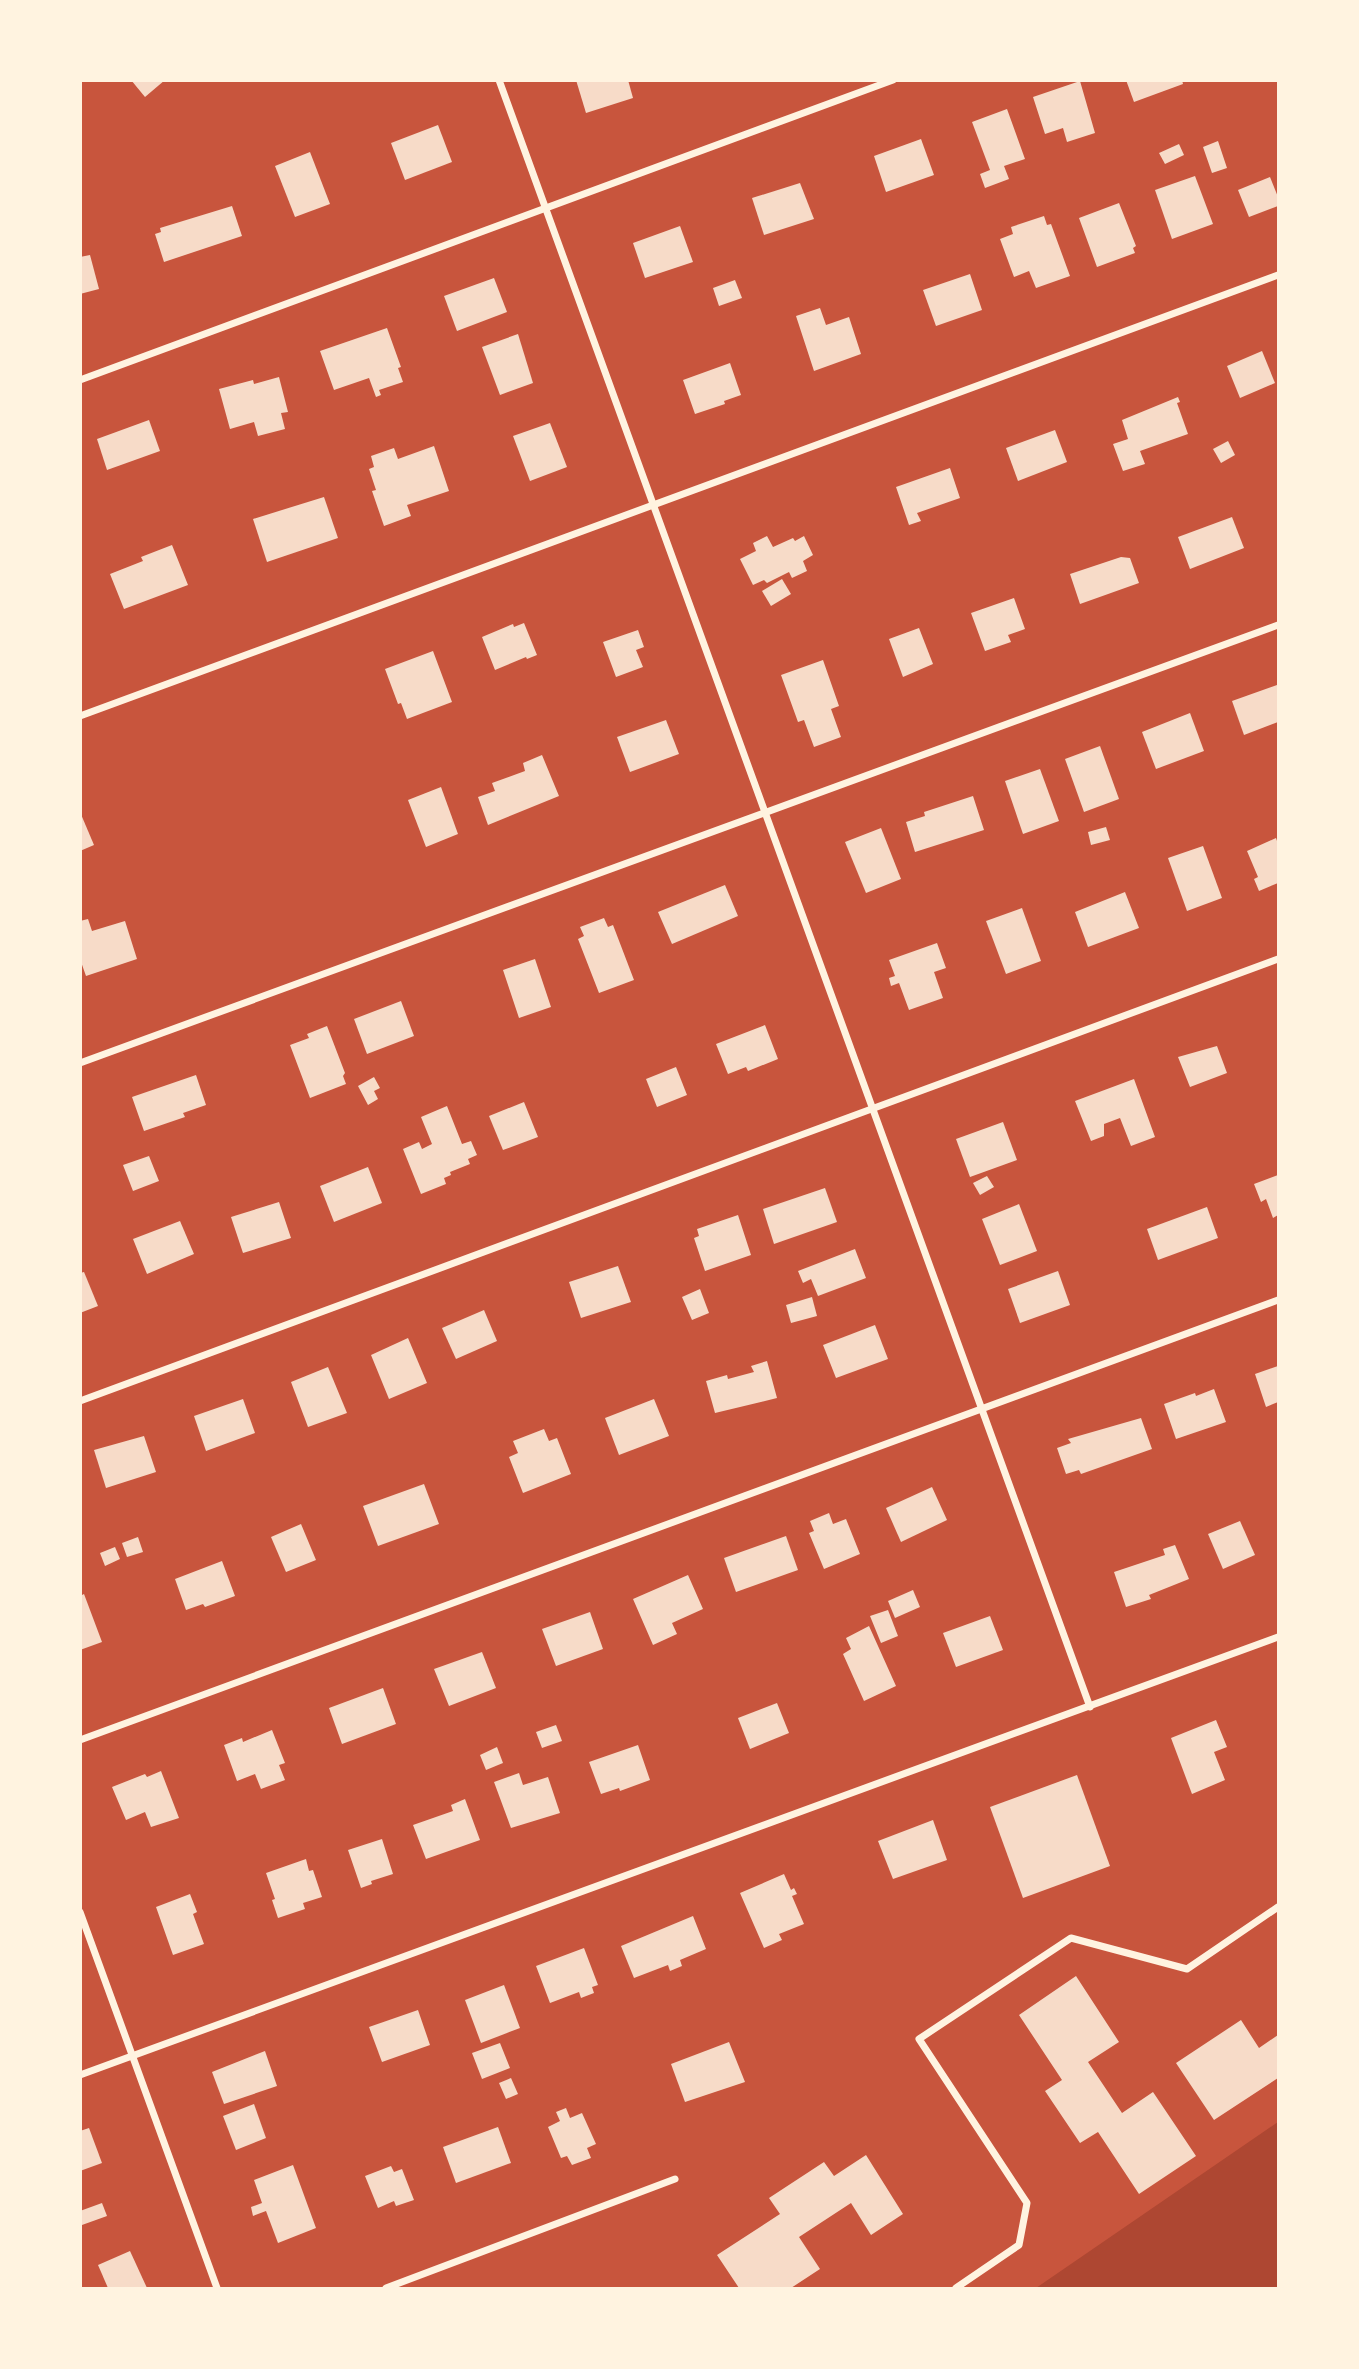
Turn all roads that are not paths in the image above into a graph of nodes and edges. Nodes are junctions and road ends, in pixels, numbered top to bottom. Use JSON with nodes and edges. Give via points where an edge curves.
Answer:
{"nodes":[{"id":1,"x":499,"y":80,"type":"edge"},
{"id":2,"x":893,"y":80,"type":"edge"},
{"id":3,"x":547,"y":210,"type":"junction"},
{"id":4,"x":1279,"y":275,"type":"edge"},
{"id":5,"x":80,"y":380,"type":"edge"},
{"id":6,"x":652,"y":505,"type":"junction"},
{"id":7,"x":1279,"y":625,"type":"edge"},
{"id":8,"x":80,"y":716,"type":"edge"},
{"id":9,"x":764,"y":813,"type":"junction"},
{"id":10,"x":1279,"y":959,"type":"edge"},
{"id":11,"x":80,"y":1063,"type":"edge"},
{"id":12,"x":873,"y":1110,"type":"junction"},
{"id":13,"x":1279,"y":1300,"type":"edge"},
{"id":14,"x":80,"y":1401,"type":"edge"},
{"id":15,"x":981,"y":1409,"type":"junction"},
{"id":16,"x":1279,"y":1637,"type":"edge"},
{"id":17,"x":1090,"y":1707,"type":"junction"},
{"id":18,"x":80,"y":1740,"type":"edge"},
{"id":19,"x":1279,"y":1907,"type":"edge"},
{"id":20,"x":80,"y":1912,"type":"edge"},
{"id":21,"x":133,"y":2057,"type":"junction"},
{"id":22,"x":80,"y":2075,"type":"edge"},
{"id":23,"x":676,"y":2179,"type":"dead end"},
{"id":24,"x":217,"y":2288,"type":"edge"},
{"id":25,"x":386,"y":2288,"type":"edge"},
{"id":26,"x":956,"y":2288,"type":"edge"}],
"edges":[{"from":1,"to":3,"type":"street"},
{"from":2,"to":3,"type":"street"},
{"from":3,"to":5,"type":"street"},
{"from":3,"to":6,"type":"street"},
{"from":4,"to":6,"type":"street"},
{"from":6,"to":8,"type":"street"},
{"from":6,"to":9,"type":"street"},
{"from":7,"to":9,"type":"street"},
{"from":9,"to":11,"type":"street"},
{"from":9,"to":12,"type":"street"},
{"from":10,"to":12,"type":"street"},
{"from":12,"to":14,"type":"street"},
{"from":12,"to":15,"type":"street"},
{"from":13,"to":15,"type":"street"},
{"from":15,"to":17,"type":"street"},
{"from":15,"to":18,"type":"street"},
{"from":16,"to":17,"type":"street"},
{"from":17,"to":21,"type":"street"},
{"from":19,"to":26,"type":"street","via":[[1186,1969],[1071,1938],[919,2039],[1027,2203],[1019,2245]]},
{"from":20,"to":21,"type":"street"},
{"from":21,"to":22,"type":"street"},
{"from":21,"to":24,"type":"street"},
{"from":23,"to":25,"type":"street"}]}
